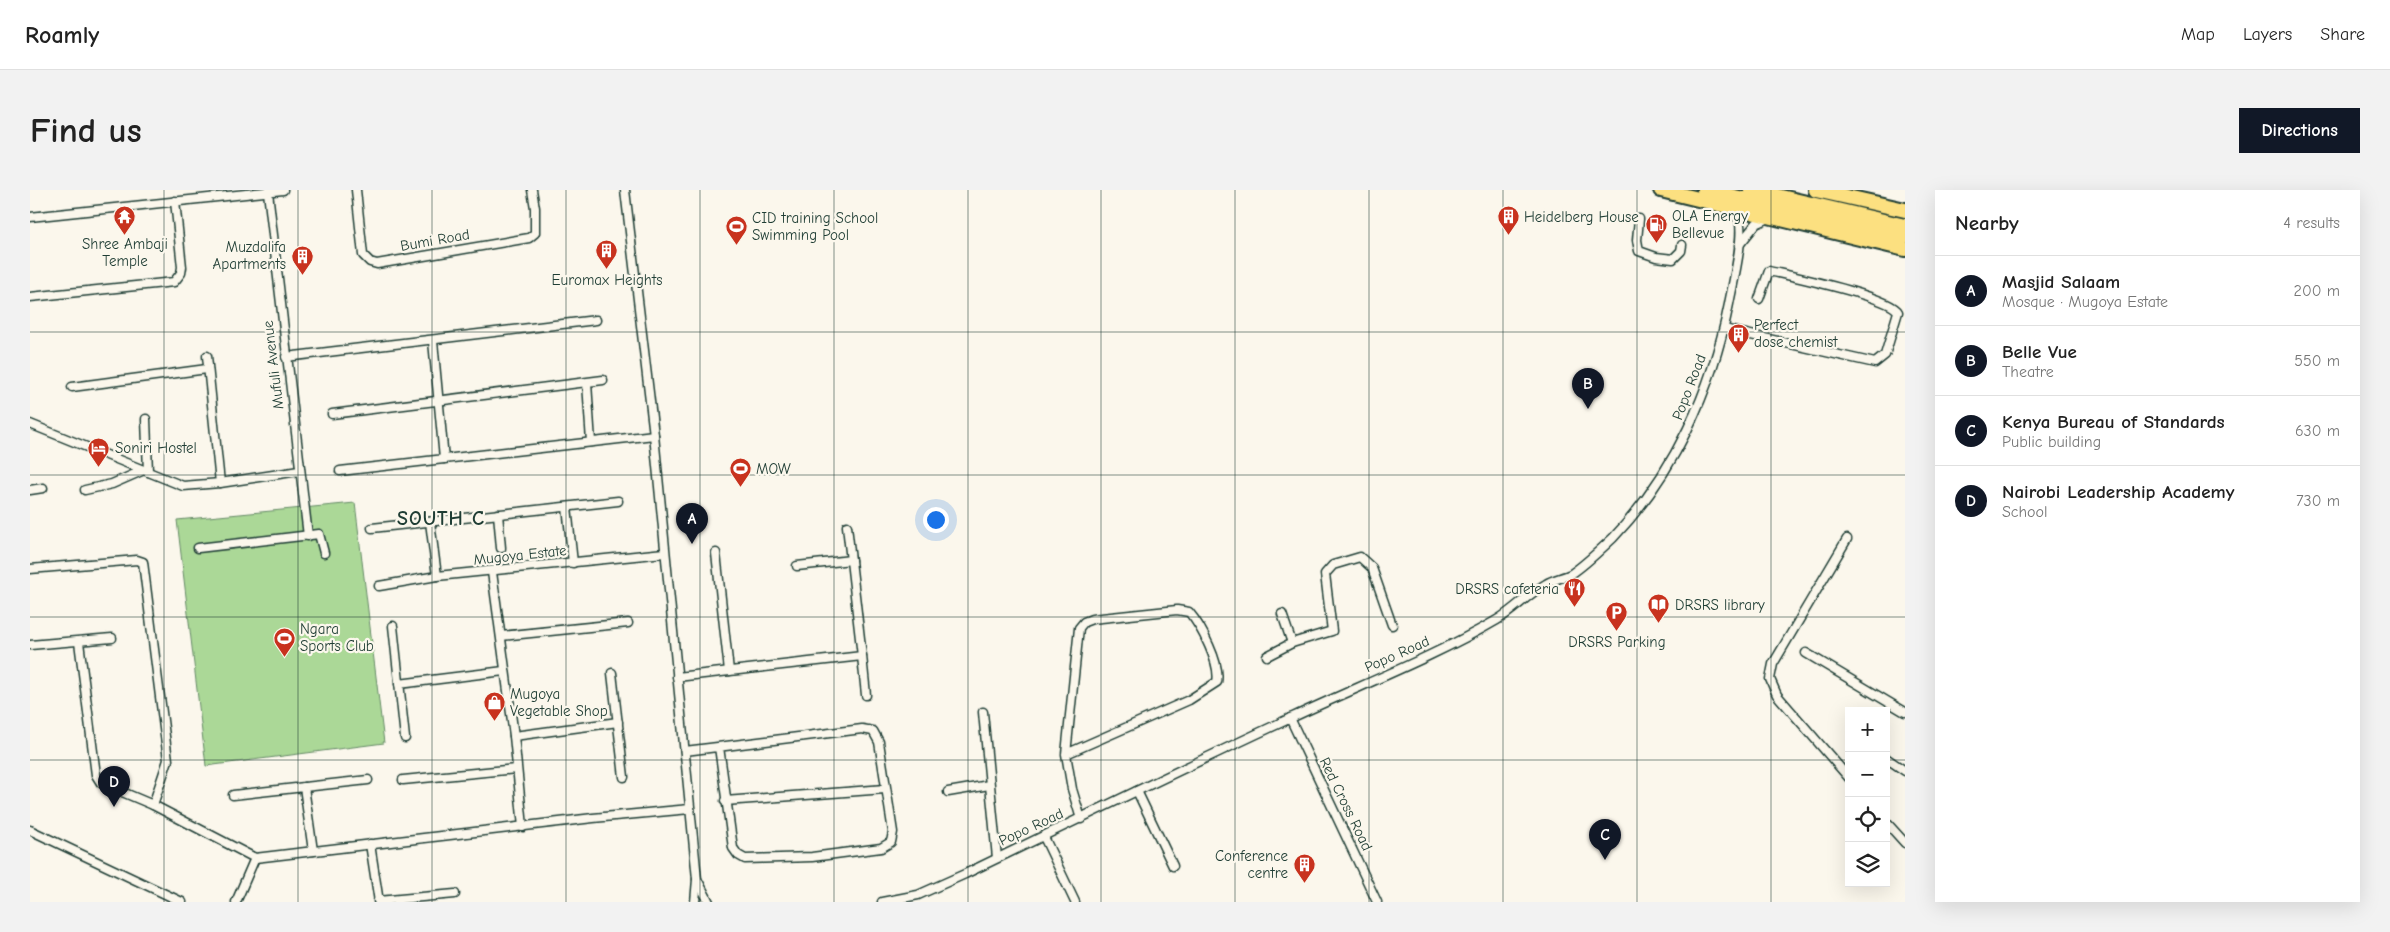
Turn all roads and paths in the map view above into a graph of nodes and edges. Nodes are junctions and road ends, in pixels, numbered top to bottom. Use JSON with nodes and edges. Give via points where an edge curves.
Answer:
{"nodes":[{"id":1,"x":194,"y":190,"type":"edge"},
{"id":2,"x":283,"y":190,"type":"edge"},
{"id":3,"x":356,"y":190,"type":"edge"},
{"id":4,"x":532,"y":190,"type":"edge"},
{"id":5,"x":625,"y":190,"type":"edge"},
{"id":6,"x":1661,"y":190,"type":"edge"},
{"id":7,"x":1704,"y":190,"type":"edge"},
{"id":8,"x":1751,"y":190,"type":"edge"},
{"id":9,"x":1816,"y":190,"type":"edge"},
{"id":10,"x":268,"y":192,"type":"junction"},
{"id":11,"x":195,"y":199,"type":"junction"},
{"id":12,"x":175,"y":201,"type":"junction"},
{"id":13,"x":1712,"y":203,"type":"junction"},
{"id":14,"x":1905,"y":210,"type":"edge"},
{"id":15,"x":30,"y":216,"type":"edge"},
{"id":16,"x":1778,"y":217,"type":"junction"},
{"id":17,"x":1639,"y":219,"type":"dead end"},
{"id":18,"x":1905,"y":226,"type":"edge"},
{"id":19,"x":1905,"y":236,"type":"edge"},
{"id":20,"x":1682,"y":245,"type":"dead end"},
{"id":21,"x":1738,"y":245,"type":"junction"},
{"id":22,"x":1905,"y":249,"type":"edge"},
{"id":23,"x":30,"y":297,"type":"edge"},
{"id":24,"x":1760,"y":299,"type":"dead end"},
{"id":25,"x":596,"y":320,"type":"dead end"},
{"id":26,"x":1724,"y":329,"type":"junction"},
{"id":27,"x":433,"y":340,"type":"junction"},
{"id":28,"x":207,"y":356,"type":"dead end"},
{"id":29,"x":286,"y":357,"type":"junction"},
{"id":30,"x":208,"y":369,"type":"junction"},
{"id":31,"x":603,"y":380,"type":"dead end"},
{"id":32,"x":587,"y":383,"type":"junction"},
{"id":33,"x":72,"y":386,"type":"dead end"},
{"id":34,"x":439,"y":402,"type":"junction"},
{"id":35,"x":332,"y":414,"type":"dead end"},
{"id":36,"x":146,"y":419,"type":"dead end"},
{"id":37,"x":30,"y":424,"type":"edge"},
{"id":38,"x":654,"y":435,"type":"junction"},
{"id":39,"x":591,"y":442,"type":"junction"},
{"id":40,"x":444,"y":459,"type":"junction"},
{"id":41,"x":146,"y":471,"type":"junction"},
{"id":42,"x":299,"y":471,"type":"junction"},
{"id":43,"x":340,"y":471,"type":"dead end"},
{"id":44,"x":220,"y":483,"type":"junction"},
{"id":45,"x":43,"y":488,"type":"dead end"},
{"id":46,"x":30,"y":490,"type":"edge"},
{"id":47,"x":85,"y":490,"type":"dead end"},
{"id":48,"x":618,"y":501,"type":"dead end"},
{"id":49,"x":567,"y":507,"type":"junction"},
{"id":50,"x":498,"y":514,"type":"junction"},
{"id":51,"x":430,"y":522,"type":"junction"},
{"id":52,"x":847,"y":526,"type":"dead end"},
{"id":53,"x":372,"y":528,"type":"dead end"},
{"id":54,"x":308,"y":536,"type":"junction"},
{"id":55,"x":1847,"y":539,"type":"dead end"},
{"id":56,"x":198,"y":548,"type":"dead end"},
{"id":57,"x":501,"y":548,"type":"dead end"},
{"id":58,"x":324,"y":553,"type":"dead end"},
{"id":59,"x":664,"y":553,"type":"junction"},
{"id":60,"x":716,"y":553,"type":"dead end"},
{"id":61,"x":851,"y":560,"type":"junction"},
{"id":62,"x":573,"y":564,"type":"junction"},
{"id":63,"x":796,"y":566,"type":"dead end"},
{"id":64,"x":30,"y":569,"type":"edge"},
{"id":65,"x":492,"y":572,"type":"junction"},
{"id":66,"x":437,"y":576,"type":"junction"},
{"id":67,"x":379,"y":586,"type":"dead end"},
{"id":68,"x":1282,"y":614,"type":"dead end"},
{"id":69,"x":628,"y":623,"type":"dead end"},
{"id":70,"x":1392,"y":625,"type":"dead end"},
{"id":71,"x":392,"y":626,"type":"dead end"},
{"id":72,"x":501,"y":636,"type":"junction"},
{"id":73,"x":112,"y":638,"type":"dead end"},
{"id":74,"x":79,"y":642,"type":"junction"},
{"id":75,"x":1292,"y":643,"type":"junction"},
{"id":76,"x":30,"y":645,"type":"edge"},
{"id":77,"x":1806,"y":653,"type":"dead end"},
{"id":78,"x":862,"y":656,"type":"junction"},
{"id":79,"x":1267,"y":656,"type":"dead end"},
{"id":80,"x":504,"y":671,"type":"junction"},
{"id":81,"x":729,"y":671,"type":"junction"},
{"id":82,"x":612,"y":673,"type":"dead end"},
{"id":83,"x":677,"y":677,"type":"junction"},
{"id":84,"x":399,"y":684,"type":"junction"},
{"id":85,"x":866,"y":695,"type":"dead end"},
{"id":86,"x":983,"y":712,"type":"dead end"},
{"id":87,"x":1905,"y":712,"type":"edge"},
{"id":88,"x":1290,"y":718,"type":"junction"},
{"id":89,"x":618,"y":722,"type":"junction"},
{"id":90,"x":514,"y":736,"type":"junction"},
{"id":91,"x":405,"y":738,"type":"dead end"},
{"id":92,"x":719,"y":747,"type":"junction"},
{"id":93,"x":685,"y":751,"type":"junction"},
{"id":94,"x":1066,"y":754,"type":"junction"},
{"id":95,"x":1890,"y":761,"type":"edge"},
{"id":96,"x":516,"y":769,"type":"junction"},
{"id":97,"x":1905,"y":771,"type":"edge"},
{"id":98,"x":1845,"y":773,"type":"edge"},
{"id":99,"x":624,"y":776,"type":"dead end"},
{"id":100,"x":368,"y":780,"type":"dead end"},
{"id":101,"x":403,"y":780,"type":"dead end"},
{"id":102,"x":989,"y":785,"type":"junction"},
{"id":103,"x":304,"y":787,"type":"junction"},
{"id":104,"x":885,"y":789,"type":"junction"},
{"id":105,"x":1137,"y":791,"type":"junction"},
{"id":106,"x":948,"y":792,"type":"dead end"},
{"id":107,"x":233,"y":795,"type":"dead end"},
{"id":108,"x":725,"y":801,"type":"junction"},
{"id":109,"x":153,"y":805,"type":"junction"},
{"id":110,"x":690,"y":809,"type":"junction"},
{"id":111,"x":1081,"y":819,"type":"junction"},
{"id":112,"x":1890,"y":826,"type":"edge"},
{"id":113,"x":523,"y":827,"type":"junction"},
{"id":114,"x":30,"y":830,"type":"edge"},
{"id":115,"x":1044,"y":837,"type":"junction"},
{"id":116,"x":1905,"y":843,"type":"edge"},
{"id":117,"x":370,"y":844,"type":"junction"},
{"id":118,"x":313,"y":851,"type":"junction"},
{"id":119,"x":254,"y":858,"type":"junction"},
{"id":120,"x":998,"y":858,"type":"junction"},
{"id":121,"x":1173,"y":866,"type":"dead end"},
{"id":122,"x":697,"y":879,"type":"junction"},
{"id":123,"x":704,"y":890,"type":"junction"},
{"id":124,"x":695,"y":892,"type":"junction"},
{"id":125,"x":455,"y":894,"type":"dead end"},
{"id":126,"x":920,"y":898,"type":"edge"},
{"id":127,"x":379,"y":901,"type":"edge"},
{"id":128,"x":182,"y":902,"type":"edge"},
{"id":129,"x":236,"y":902,"type":"edge"},
{"id":130,"x":690,"y":902,"type":"edge"},
{"id":131,"x":694,"y":902,"type":"edge"},
{"id":132,"x":709,"y":902,"type":"edge"},
{"id":133,"x":716,"y":902,"type":"edge"},
{"id":134,"x":882,"y":902,"type":"edge"},
{"id":135,"x":1075,"y":902,"type":"edge"},
{"id":136,"x":1377,"y":902,"type":"edge"}],
"edges":[{"from":1,"to":11,"type":"street"},
{"from":2,"to":10,"type":"street"},
{"from":3,"to":4,"type":"street","name":"Bumi Road","via":[[363,255],[376,264],[529,238],[535,233]]},
{"from":5,"to":38,"type":"street"},
{"from":6,"to":13,"type":"highway"},
{"from":7,"to":19,"type":"highway"},
{"from":8,"to":18,"type":"highway"},
{"from":9,"to":14,"type":"highway"},
{"from":10,"to":11,"type":"street"},
{"from":10,"to":29,"type":"street","name":"Mufuli Avenue"},
{"from":11,"to":12,"type":"street"},
{"from":12,"to":15,"type":"street"},
{"from":12,"to":23,"type":"street","via":[[182,268],[174,282]]},
{"from":13,"to":16,"type":"highway"},
{"from":13,"to":21,"type":"street","name":"Popo Road","via":[[1730,210],[1738,218]]},
{"from":16,"to":21,"type":"street","via":[[1756,224]]},
{"from":16,"to":22,"type":"highway"},
{"from":17,"to":20,"type":"street","via":[[1639,251],[1673,259]]},
{"from":21,"to":26,"type":"street","name":"Popo Road","via":[[1739,255]]},
{"from":24,"to":26,"type":"street","via":[[1769,271],[1859,293],[1892,306],[1898,312],[1884,356],[1875,363]]},
{"from":25,"to":27,"type":"street"},
{"from":26,"to":88,"type":"street","name":"Popo Road","via":[[1713,370],[1685,437],[1640,506],[1588,560],[1472,634]]},
{"from":27,"to":29,"type":"street"},
{"from":27,"to":34,"type":"street"},
{"from":28,"to":30,"type":"street"},
{"from":29,"to":42,"type":"street","name":"Mufuli Avenue"},
{"from":30,"to":33,"type":"street"},
{"from":30,"to":44,"type":"street"},
{"from":31,"to":32,"type":"street"},
{"from":32,"to":34,"type":"street"},
{"from":32,"to":39,"type":"street"},
{"from":34,"to":35,"type":"street"},
{"from":34,"to":40,"type":"street"},
{"from":36,"to":41,"type":"street"},
{"from":37,"to":41,"type":"street"},
{"from":38,"to":39,"type":"street"},
{"from":38,"to":59,"type":"street"},
{"from":39,"to":40,"type":"street"},
{"from":40,"to":43,"type":"street"},
{"from":41,"to":44,"type":"street","via":[[183,486]]},
{"from":41,"to":47,"type":"street"},
{"from":42,"to":44,"type":"street"},
{"from":42,"to":54,"type":"street","name":"Mufuli Avenue"},
{"from":45,"to":46,"type":"street"},
{"from":48,"to":49,"type":"street"},
{"from":49,"to":50,"type":"street"},
{"from":49,"to":62,"type":"street"},
{"from":50,"to":51,"type":"street"},
{"from":50,"to":57,"type":"street"},
{"from":51,"to":53,"type":"street"},
{"from":51,"to":66,"type":"street"},
{"from":52,"to":61,"type":"street"},
{"from":54,"to":56,"type":"street"},
{"from":54,"to":58,"type":"street","via":[[321,536]]},
{"from":55,"to":98,"type":"street","via":[[1773,664],[1770,679],[1777,695]]},
{"from":59,"to":62,"type":"street","name":"Mugoya Estate"},
{"from":59,"to":83,"type":"street"},
{"from":60,"to":81,"type":"street"},
{"from":61,"to":63,"type":"street"},
{"from":61,"to":78,"type":"street"},
{"from":62,"to":65,"type":"street","name":"Mugoya Estate"},
{"from":64,"to":109,"type":"street","via":[[137,560],[144,564],[168,760]]},
{"from":65,"to":66,"type":"street","name":"Mugoya Estate"},
{"from":65,"to":72,"type":"street"},
{"from":66,"to":67,"type":"street","name":"Mugoya Estate"},
{"from":68,"to":75,"type":"street"},
{"from":69,"to":72,"type":"street"},
{"from":70,"to":75,"type":"street","via":[[1372,568],[1360,557],[1352,558],[1332,565],[1325,574],[1332,631]]},
{"from":71,"to":84,"type":"street"},
{"from":72,"to":80,"type":"street"},
{"from":73,"to":74,"type":"street"},
{"from":74,"to":76,"type":"street"},
{"from":74,"to":109,"type":"street","via":[[96,775],[102,783]]},
{"from":75,"to":79,"type":"street"},
{"from":77,"to":87,"type":"street"},
{"from":78,"to":81,"type":"street"},
{"from":78,"to":85,"type":"street"},
{"from":80,"to":84,"type":"street"},
{"from":80,"to":90,"type":"street"},
{"from":81,"to":83,"type":"street"},
{"from":82,"to":89,"type":"street"},
{"from":83,"to":93,"type":"street"},
{"from":84,"to":91,"type":"street"},
{"from":86,"to":102,"type":"street"},
{"from":88,"to":105,"type":"street","name":"Popo Road"},
{"from":88,"to":136,"type":"street","name":"Red Cross Road"},
{"from":89,"to":90,"type":"street"},
{"from":89,"to":99,"type":"street"},
{"from":90,"to":96,"type":"street"},
{"from":92,"to":93,"type":"street"},
{"from":92,"to":104,"type":"street","via":[[867,729],[873,731],[879,742]]},
{"from":92,"to":108,"type":"street"},
{"from":93,"to":110,"type":"street"},
{"from":94,"to":94,"type":"street","via":[[1077,632],[1081,625],[1092,619],[1177,610],[1189,612],[1212,656],[1218,682],[1190,700]]},
{"from":94,"to":111,"type":"street"},
{"from":95,"to":97,"type":"street"},
{"from":96,"to":101,"type":"street"},
{"from":96,"to":113,"type":"street"},
{"from":100,"to":103,"type":"street"},
{"from":102,"to":106,"type":"street"},
{"from":102,"to":120,"type":"street"},
{"from":103,"to":107,"type":"street"},
{"from":103,"to":118,"type":"street"},
{"from":104,"to":108,"type":"street"},
{"from":104,"to":108,"type":"street","via":[[893,832],[891,842],[881,848],[812,857],[744,859],[733,848]]},
{"from":105,"to":111,"type":"street","name":"Popo Road"},
{"from":105,"to":121,"type":"street"},
{"from":109,"to":119,"type":"street"},
{"from":110,"to":113,"type":"street"},
{"from":110,"to":122,"type":"street"},
{"from":111,"to":115,"type":"street","name":"Popo Road"},
{"from":112,"to":116,"type":"street"},
{"from":113,"to":117,"type":"street"},
{"from":114,"to":128,"type":"street"},
{"from":115,"to":120,"type":"street","name":"Popo Road"},
{"from":115,"to":135,"type":"street"},
{"from":117,"to":118,"type":"street"},
{"from":117,"to":127,"type":"street"},
{"from":118,"to":119,"type":"street"},
{"from":119,"to":129,"type":"street"},
{"from":120,"to":126,"type":"street","name":"Popo Road"},
{"from":122,"to":123,"type":"street"},
{"from":122,"to":124,"type":"street"},
{"from":123,"to":132,"type":"street"},
{"from":123,"to":133,"type":"street"},
{"from":124,"to":130,"type":"street"},
{"from":124,"to":131,"type":"street"},
{"from":125,"to":127,"type":"street"},
{"from":126,"to":134,"type":"street","name":"Popo Road"}]}
